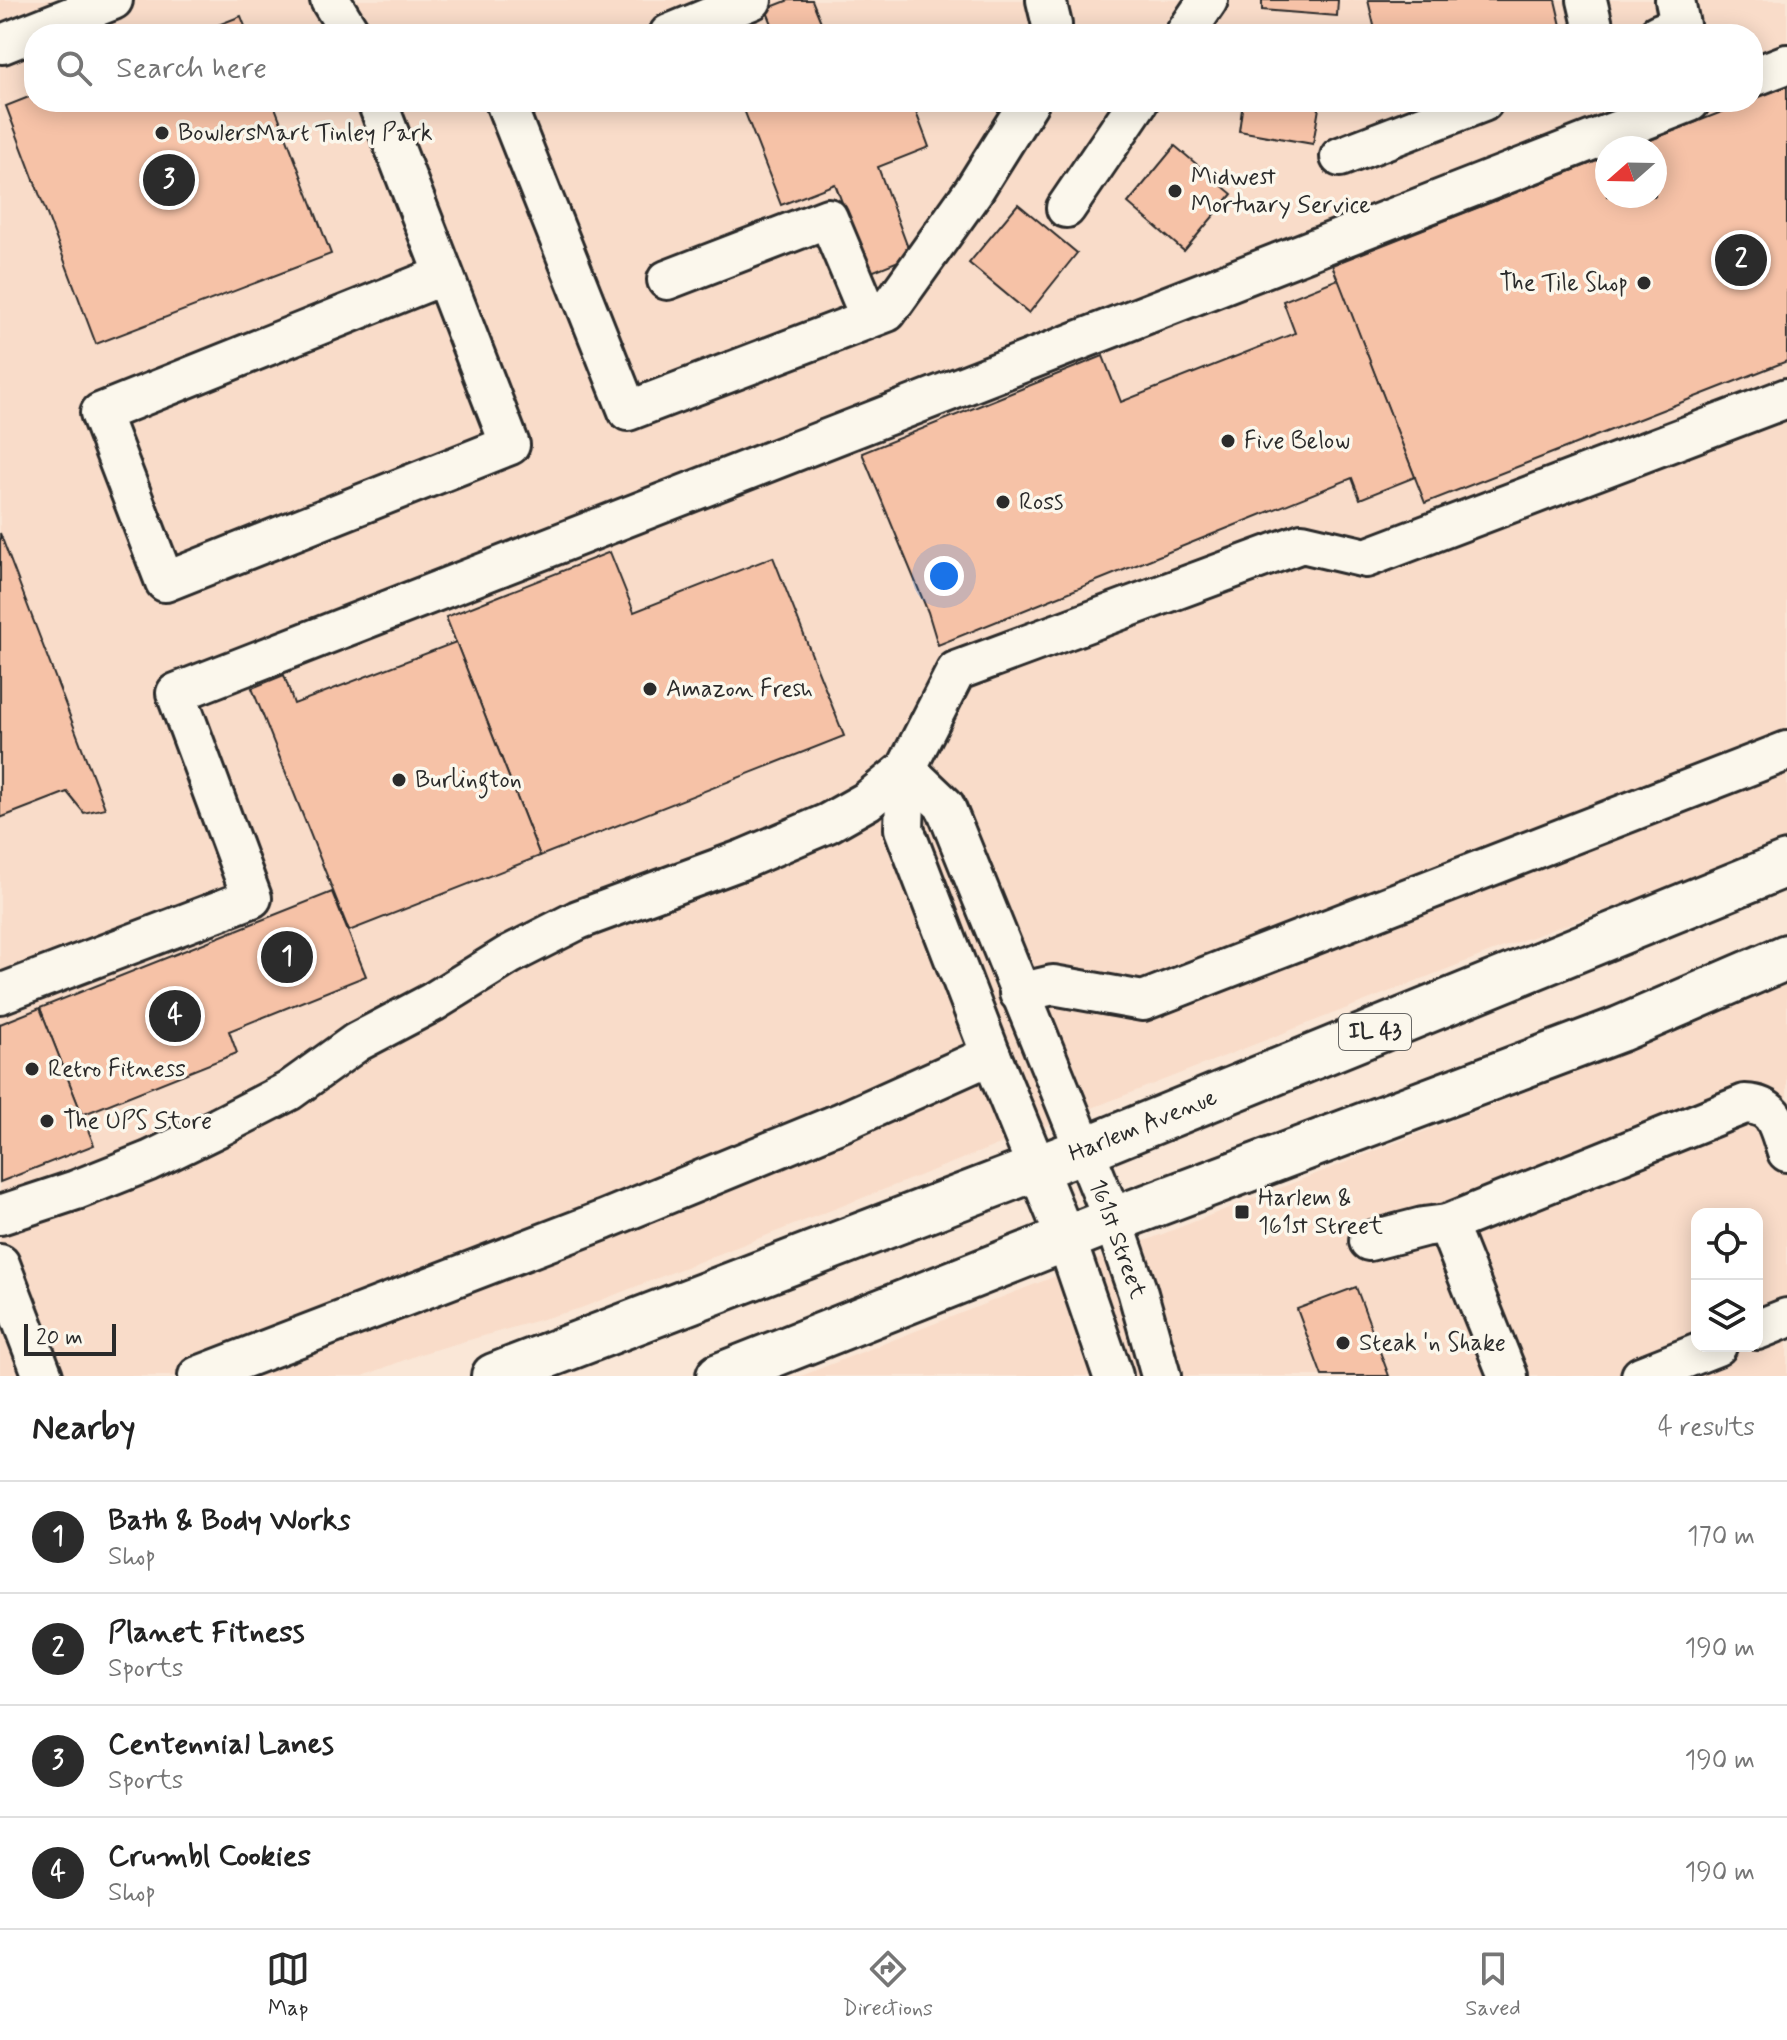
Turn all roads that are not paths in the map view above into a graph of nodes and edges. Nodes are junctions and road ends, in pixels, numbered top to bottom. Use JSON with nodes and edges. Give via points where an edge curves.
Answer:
{"nodes":[{"id":1,"x":113,"y":0,"type":"edge"},
{"id":2,"x":330,"y":0,"type":"edge"},
{"id":3,"x":752,"y":0,"type":"edge"},
{"id":4,"x":1046,"y":0,"type":"edge"},
{"id":5,"x":1208,"y":0,"type":"edge"},
{"id":6,"x":1587,"y":0,"type":"edge"},
{"id":7,"x":1675,"y":0,"type":"edge"},
{"id":8,"x":52,"y":24,"type":"edge"},
{"id":9,"x":345,"y":24,"type":"edge"},
{"id":10,"x":693,"y":24,"type":"edge"},
{"id":11,"x":1052,"y":24,"type":"edge"},
{"id":12,"x":1192,"y":24,"type":"edge"},
{"id":13,"x":1593,"y":24,"type":"edge"},
{"id":14,"x":1680,"y":24,"type":"edge"},
{"id":15,"x":24,"y":35,"type":"edge"},
{"id":16,"x":2,"y":44,"type":"dead end"},
{"id":17,"x":1787,"y":64,"type":"edge"},
{"id":18,"x":1763,"y":73,"type":"edge"},
{"id":19,"x":381,"y":112,"type":"edge"},
{"id":20,"x":509,"y":112,"type":"edge"},
{"id":21,"x":1023,"y":112,"type":"edge"},
{"id":22,"x":1131,"y":112,"type":"edge"},
{"id":23,"x":1457,"y":112,"type":"edge"},
{"id":24,"x":1664,"y":112,"type":"edge"},
{"id":25,"x":1340,"y":157,"type":"dead end"},
{"id":26,"x":1066,"y":208,"type":"dead end"},
{"id":27,"x":444,"y":275,"type":"junction"},
{"id":28,"x":667,"y":280,"type":"dead end"},
{"id":29,"x":870,"y":318,"type":"junction"},
{"id":30,"x":1787,"y":398,"type":"edge"},
{"id":31,"x":1787,"y":751,"type":"edge"},
{"id":32,"x":906,"y":769,"type":"junction"},
{"id":33,"x":1787,"y":864,"type":"edge"},
{"id":34,"x":1785,"y":964,"type":"edge"},
{"id":35,"x":1019,"y":993,"type":"junction"},
{"id":36,"x":0,"y":994,"type":"edge"},
{"id":37,"x":991,"y":1055,"type":"junction"},
{"id":38,"x":1084,"y":1150,"type":"junction"},
{"id":39,"x":1787,"y":1152,"type":"edge"},
{"id":40,"x":1038,"y":1168,"type":"junction"},
{"id":41,"x":0,"y":1215,"type":"edge"},
{"id":42,"x":1113,"y":1220,"type":"junction"},
{"id":43,"x":1447,"y":1224,"type":"junction"},
{"id":44,"x":1066,"y":1239,"type":"junction"},
{"id":45,"x":1369,"y":1241,"type":"dead end"},
{"id":46,"x":0,"y":1264,"type":"edge"},
{"id":47,"x":1787,"y":1318,"type":"edge"},
{"id":48,"x":1763,"y":1328,"type":"edge"},
{"id":49,"x":1702,"y":1352,"type":"edge"},
{"id":50,"x":43,"y":1376,"type":"edge"},
{"id":51,"x":198,"y":1376,"type":"edge"},
{"id":52,"x":494,"y":1376,"type":"edge"},
{"id":53,"x":719,"y":1376,"type":"edge"},
{"id":54,"x":1113,"y":1376,"type":"edge"},
{"id":55,"x":1161,"y":1376,"type":"edge"},
{"id":56,"x":1508,"y":1376,"type":"edge"},
{"id":57,"x":1641,"y":1376,"type":"edge"}],
"edges":[{"from":1,"to":8,"type":"lane"},
{"from":2,"to":9,"type":"lane"},
{"from":3,"to":10,"type":"lane"},
{"from":4,"to":11,"type":"lane"},
{"from":5,"to":12,"type":"lane"},
{"from":6,"to":13,"type":"lane"},
{"from":7,"to":14,"type":"lane"},
{"from":15,"to":16,"type":"lane"},
{"from":17,"to":18,"type":"lane"},
{"from":19,"to":27,"type":"lane"},
{"from":20,"to":29,"type":"lane","via":[[628,411]]},
{"from":21,"to":29,"type":"lane","via":[[887,312]]},
{"from":22,"to":26,"type":"lane"},
{"from":23,"to":25,"type":"lane"},
{"from":24,"to":36,"type":"lane","via":[[176,693],[252,898]]},
{"from":27,"to":27,"type":"lane","via":[[510,445],[165,582],[100,413]]},
{"from":28,"to":29,"type":"lane","via":[[828,218]]},
{"from":30,"to":32,"type":"lane","via":[[1366,558],[1302,543],[956,671]]},
{"from":31,"to":35,"type":"lane","via":[[1143,1001],[1053,985]]},
{"from":32,"to":35,"type":"lane","name":"161st Street","via":[[945,806]]},
{"from":32,"to":37,"type":"lane","name":"161st Street","via":[[904,829]]},
{"from":32,"to":41,"type":"lane","via":[[867,801],[828,823],[578,920],[509,955],[357,1042],[289,1091],[177,1147]]},
{"from":33,"to":38,"type":"main road","name":"Harlem Avenue","number":"IL 43"},
{"from":34,"to":42,"type":"main road"},
{"from":35,"to":38,"type":"lane","name":"161st Street"},
{"from":37,"to":40,"type":"lane","name":"161st Street"},
{"from":37,"to":51,"type":"lane","via":[[604,1220]]},
{"from":38,"to":40,"type":"main road","name":"Harlem Avenue","number":"IL 43"},
{"from":38,"to":42,"type":"lane","name":"161st Street"},
{"from":39,"to":43,"type":"lane","via":[[1774,1116],[1760,1104],[1745,1104]]},
{"from":40,"to":44,"type":"lane","name":"161st Street"},
{"from":40,"to":52,"type":"main road","name":"Harlem Avenue","number":"IL 43"},
{"from":42,"to":44,"type":"main road"},
{"from":42,"to":55,"type":"lane","name":"161st Street"},
{"from":43,"to":45,"type":"lane"},
{"from":43,"to":56,"type":"lane"},
{"from":44,"to":53,"type":"main road"},
{"from":44,"to":54,"type":"lane","name":"161st Street"},
{"from":46,"to":50,"type":"lane"},
{"from":47,"to":48,"type":"lane"},
{"from":49,"to":57,"type":"lane"}]}
